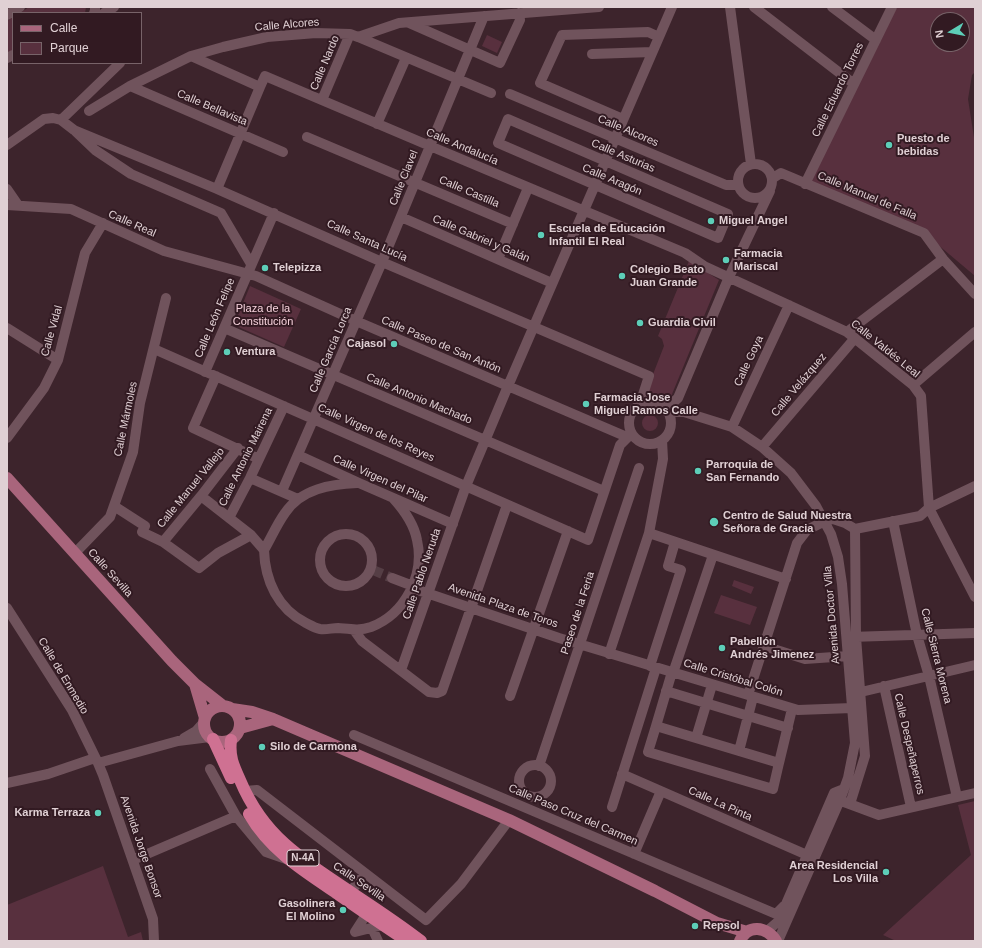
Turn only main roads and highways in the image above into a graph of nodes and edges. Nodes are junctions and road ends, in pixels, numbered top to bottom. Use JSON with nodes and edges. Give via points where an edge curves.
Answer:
{"nodes":[{"id":1,"x":7,"y":478,"type":"edge"},
{"id":2,"x":195,"y":684,"type":"junction"},
{"id":3,"x":228,"y":707,"type":"junction"},
{"id":4,"x":273,"y":719,"type":"junction"},
{"id":5,"x":204,"y":720,"type":"junction"},
{"id":6,"x":240,"y":728,"type":"junction"},
{"id":7,"x":211,"y":738,"type":"junction"},
{"id":8,"x":231,"y":740,"type":"junction"},
{"id":9,"x":717,"y":923,"type":"junction"},
{"id":10,"x":744,"y":936,"type":"edge"},
{"id":11,"x":407,"y":941,"type":"edge"},
{"id":12,"x":421,"y":941,"type":"edge"},
{"id":13,"x":735,"y":941,"type":"edge"},
{"id":14,"x":777,"y":941,"type":"edge"}],
"edges":[{"from":1,"to":2,"type":"main road","name":"Calle Sevilla"},
{"from":2,"to":3,"type":"main road","name":"Calle Sevilla"},
{"from":2,"to":5,"type":"main road"},
{"from":3,"to":4,"type":"main road"},
{"from":3,"to":5,"type":"main road","via":[[212,708]]},
{"from":3,"to":6,"type":"main road","via":[[239,717]]},
{"from":4,"to":6,"type":"main road"},
{"from":4,"to":9,"type":"main road","via":[[509,820]]},
{"from":5,"to":7,"type":"main road","via":[[204,728]]},
{"from":6,"to":8,"type":"main road"},
{"from":7,"to":8,"type":"main road","via":[[222,742]]},
{"from":7,"to":11,"type":"highway","name":"Calle Sevilla","number":"N-4A","via":[[250,816],[279,852],[364,912],[378,926]]},
{"from":8,"to":12,"type":"highway","name":"Calle Sevilla","number":"N-4A","via":[[231,761],[256,812],[271,830],[304,859]]},
{"from":9,"to":10,"type":"main road"},
{"from":9,"to":13,"type":"main road"},
{"from":10,"to":14,"type":"main road","via":[[754,929],[760,929],[767,931]]}]}
